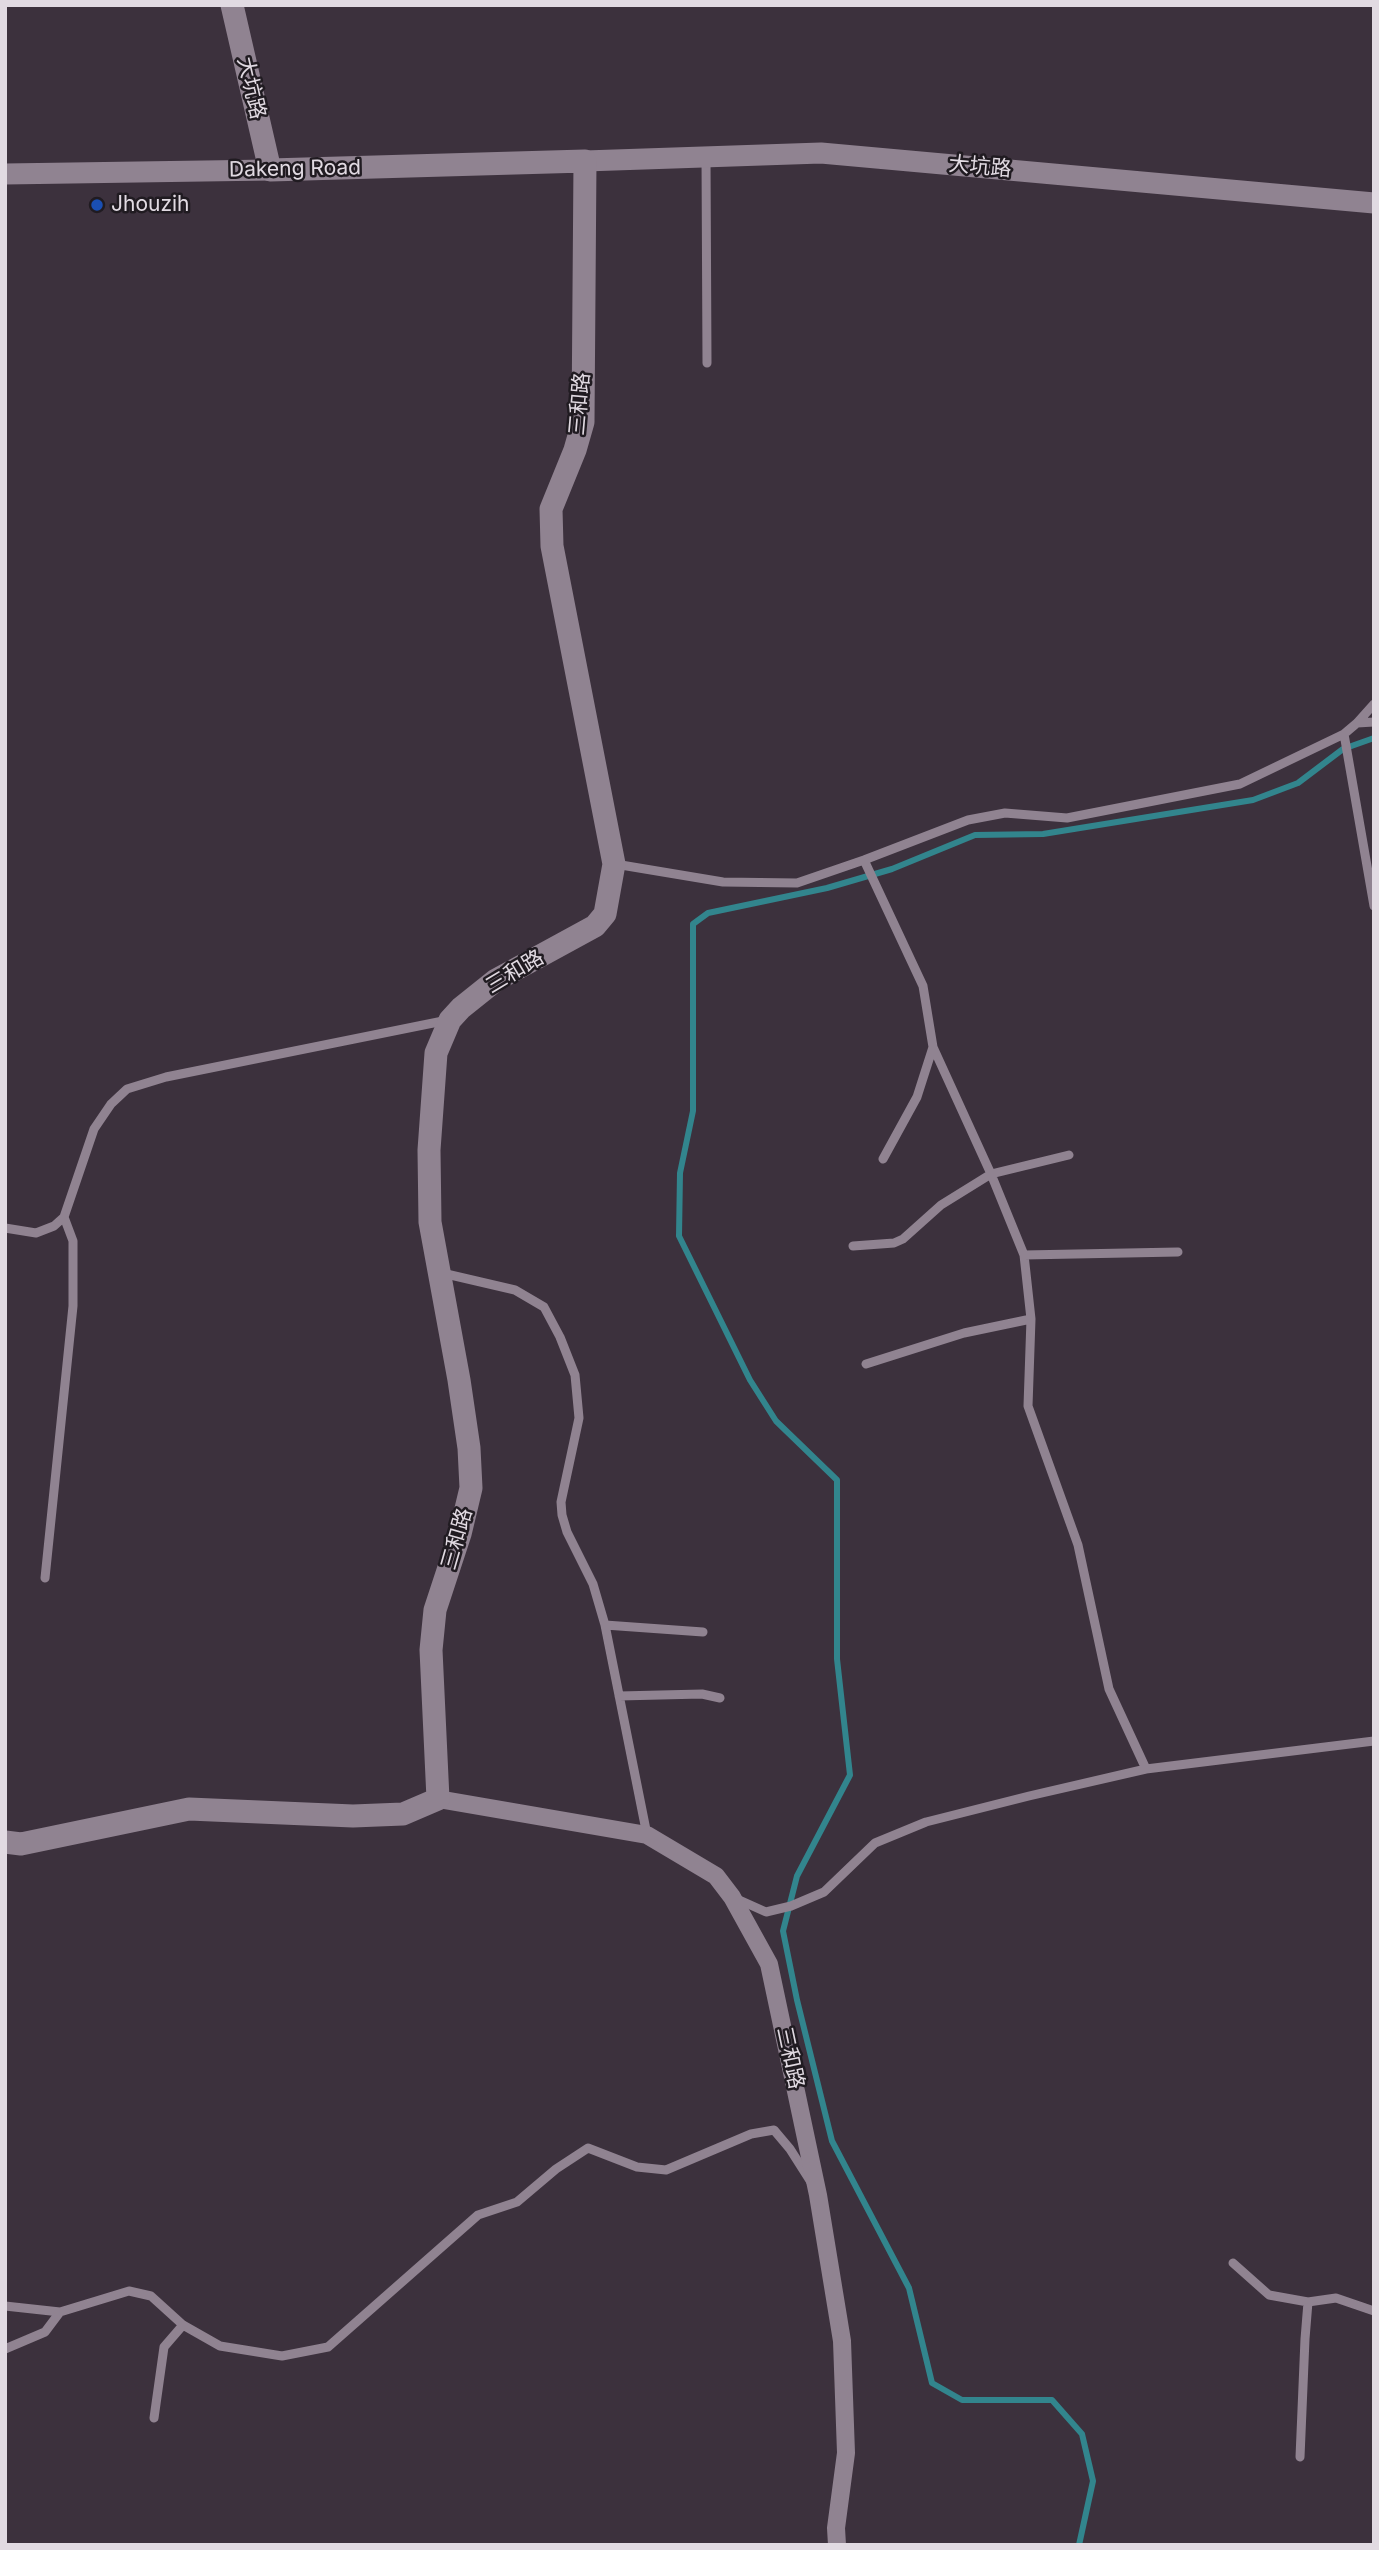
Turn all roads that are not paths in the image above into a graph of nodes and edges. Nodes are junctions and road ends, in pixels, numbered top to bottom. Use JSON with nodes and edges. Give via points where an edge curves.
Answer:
{"nodes":[{"id":1,"x":232,"y":5,"type":"edge"},
{"id":2,"x":706,"y":157,"type":"junction"},
{"id":3,"x":584,"y":161,"type":"junction"},
{"id":4,"x":270,"y":170,"type":"junction"},
{"id":5,"x":5,"y":174,"type":"edge"},
{"id":6,"x":1374,"y":203,"type":"edge"},
{"id":7,"x":707,"y":363,"type":"dead end"},
{"id":8,"x":1374,"y":704,"type":"edge"},
{"id":9,"x":1374,"y":722,"type":"edge"},
{"id":10,"x":1357,"y":723,"type":"junction"},
{"id":11,"x":1344,"y":734,"type":"junction"},
{"id":12,"x":864,"y":860,"type":"junction"},
{"id":13,"x":614,"y":864,"type":"junction"},
{"id":14,"x":1374,"y":906,"type":"edge"},
{"id":15,"x":450,"y":1020,"type":"junction"},
{"id":16,"x":933,"y":1046,"type":"junction"},
{"id":17,"x":1069,"y":1155,"type":"dead end"},
{"id":18,"x":883,"y":1159,"type":"dead end"},
{"id":19,"x":991,"y":1174,"type":"junction"},
{"id":20,"x":64,"y":1217,"type":"junction"},
{"id":21,"x":5,"y":1228,"type":"edge"},
{"id":22,"x":853,"y":1246,"type":"dead end"},
{"id":23,"x":1178,"y":1252,"type":"dead end"},
{"id":24,"x":1024,"y":1255,"type":"junction"},
{"id":25,"x":440,"y":1273,"type":"junction"},
{"id":26,"x":1031,"y":1319,"type":"junction"},
{"id":27,"x":866,"y":1364,"type":"dead end"},
{"id":28,"x":45,"y":1578,"type":"dead end"},
{"id":29,"x":605,"y":1625,"type":"junction"},
{"id":30,"x":703,"y":1632,"type":"dead end"},
{"id":31,"x":620,"y":1696,"type":"junction"},
{"id":32,"x":720,"y":1698,"type":"dead end"},
{"id":33,"x":1374,"y":1741,"type":"edge"},
{"id":34,"x":1146,"y":1769,"type":"junction"},
{"id":35,"x":438,"y":1799,"type":"junction"},
{"id":36,"x":647,"y":1835,"type":"junction"},
{"id":37,"x":5,"y":1842,"type":"edge"},
{"id":38,"x":732,"y":1897,"type":"junction"},
{"id":39,"x":818,"y":2194,"type":"junction"},
{"id":40,"x":1233,"y":2263,"type":"dead end"},
{"id":41,"x":1308,"y":2302,"type":"junction"},
{"id":42,"x":5,"y":2306,"type":"edge"},
{"id":43,"x":1374,"y":2311,"type":"edge"},
{"id":44,"x":60,"y":2312,"type":"junction"},
{"id":45,"x":183,"y":2325,"type":"junction"},
{"id":46,"x":5,"y":2348,"type":"edge"},
{"id":47,"x":154,"y":2418,"type":"dead end"},
{"id":48,"x":1300,"y":2457,"type":"dead end"},
{"id":49,"x":837,"y":2545,"type":"edge"}],
"edges":[{"from":1,"to":4,"type":"main road","name":"大坑路"},
{"from":2,"to":3,"type":"street","name":"大坑路"},
{"from":2,"to":6,"type":"street","name":"大坑路","via":[[821,153]]},
{"from":2,"to":7,"type":"lane"},
{"from":3,"to":4,"type":"main road","name":"Dakeng Road"},
{"from":3,"to":13,"type":"main road","name":"三和路","via":[[583,422],[551,509],[552,546]]},
{"from":4,"to":5,"type":"street","name":"Dakeng Road"},
{"from":8,"to":10,"type":"lane"},
{"from":9,"to":10,"type":"lane"},
{"from":10,"to":11,"type":"lane"},
{"from":11,"to":12,"type":"lane","via":[[1240,783],[1067,818],[1005,813],[968,820]]},
{"from":11,"to":14,"type":"lane"},
{"from":12,"to":13,"type":"lane","via":[[797,883],[723,882]]},
{"from":12,"to":16,"type":"lane","via":[[923,986]]},
{"from":13,"to":15,"type":"main road","name":"三和路","via":[[605,914],[595,926],[496,980]]},
{"from":15,"to":20,"type":"lane","via":[[166,1077],[127,1089],[94,1129]]},
{"from":15,"to":25,"type":"main road","name":"三和路","via":[[436,1053],[429,1150],[430,1222]]},
{"from":16,"to":18,"type":"lane","via":[[917,1097]]},
{"from":16,"to":19,"type":"lane"},
{"from":17,"to":19,"type":"lane"},
{"from":19,"to":22,"type":"lane","via":[[941,1205],[903,1239]]},
{"from":19,"to":24,"type":"lane"},
{"from":20,"to":21,"type":"lane","via":[[37,1233]]},
{"from":20,"to":28,"type":"lane","via":[[73,1241],[73,1306]]},
{"from":23,"to":24,"type":"lane"},
{"from":24,"to":26,"type":"lane"},
{"from":25,"to":29,"type":"lane","via":[[515,1290],[544,1307],[560,1337],[575,1376],[579,1418],[562,1515],[593,1584]]},
{"from":25,"to":35,"type":"main road","name":"三和路","via":[[469,1448],[471,1489],[435,1610],[431,1650]]},
{"from":26,"to":27,"type":"lane","via":[[964,1333]]},
{"from":26,"to":34,"type":"lane","via":[[1028,1406],[1078,1545],[1109,1689]]},
{"from":29,"to":30,"type":"lane"},
{"from":29,"to":31,"type":"lane"},
{"from":31,"to":32,"type":"lane","via":[[702,1694]]},
{"from":31,"to":36,"type":"lane"},
{"from":33,"to":34,"type":"lane"},
{"from":34,"to":38,"type":"lane","via":[[926,1822],[875,1843],[824,1892],[791,1906],[766,1912]]},
{"from":35,"to":36,"type":"street","name":"三和路"},
{"from":35,"to":37,"type":"main road","via":[[403,1814],[365,1816],[189,1809],[21,1844]]},
{"from":36,"to":38,"type":"street","name":"三和路","via":[[716,1876]]},
{"from":38,"to":39,"type":"street","name":"三和路","via":[[769,1964]]},
{"from":39,"to":45,"type":"lane","via":[[774,2130],[751,2134],[666,2169],[636,2167],[588,2148],[517,2202],[478,2215],[328,2347],[282,2356],[220,2346]]},
{"from":39,"to":49,"type":"street","name":"三和路","via":[[842,2341],[846,2453],[835,2528]]},
{"from":40,"to":41,"type":"lane","via":[[1269,2295]]},
{"from":41,"to":43,"type":"lane","via":[[1336,2298]]},
{"from":41,"to":48,"type":"lane"},
{"from":42,"to":44,"type":"lane"},
{"from":44,"to":45,"type":"lane","via":[[129,2291],[151,2296]]},
{"from":44,"to":46,"type":"lane","via":[[45,2332]]},
{"from":45,"to":47,"type":"lane","via":[[164,2347]]}]}
